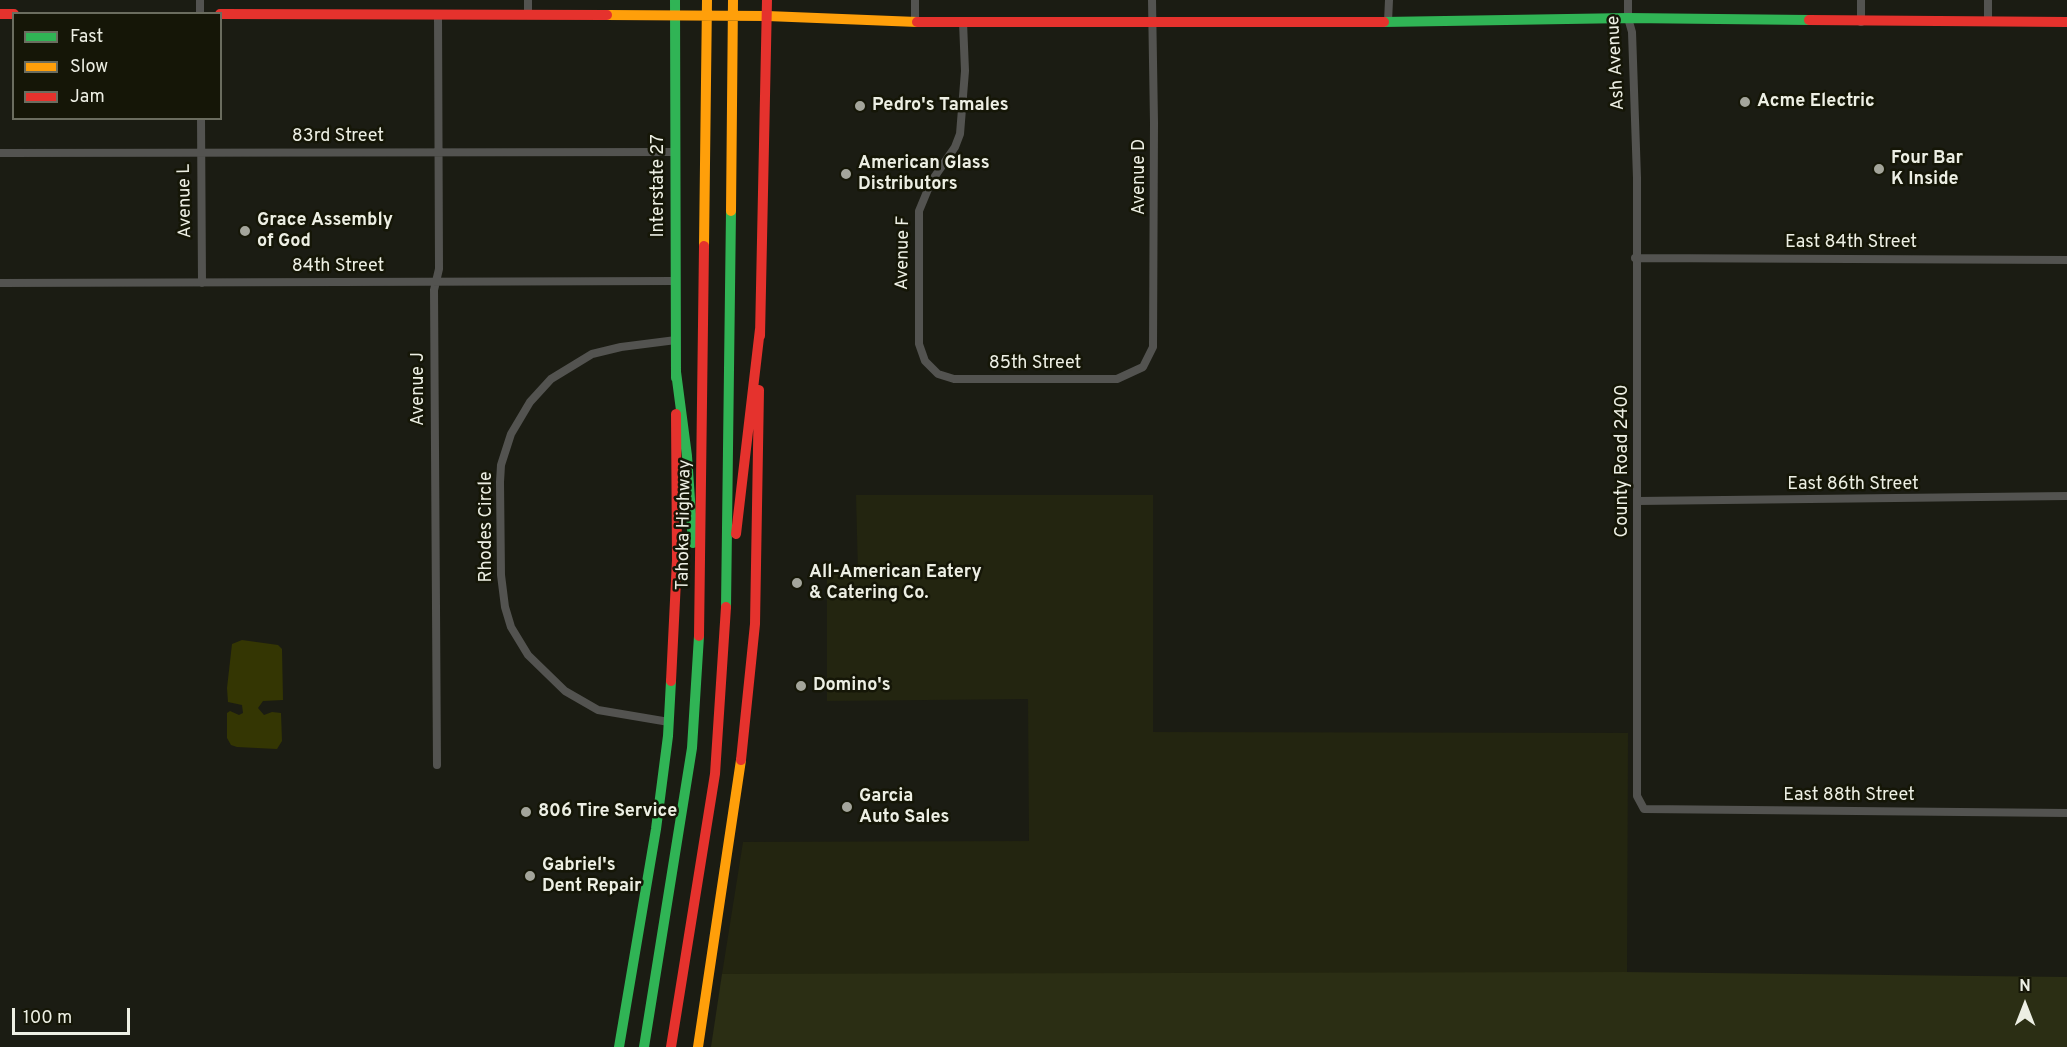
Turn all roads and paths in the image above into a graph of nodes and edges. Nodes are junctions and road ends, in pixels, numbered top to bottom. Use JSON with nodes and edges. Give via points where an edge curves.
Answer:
{"nodes":[{"id":1,"x":528,"y":0,"type":"edge"},
{"id":2,"x":675,"y":0,"type":"edge"},
{"id":3,"x":707,"y":0,"type":"edge"},
{"id":4,"x":733,"y":0,"type":"edge"},
{"id":5,"x":767,"y":0,"type":"edge"},
{"id":6,"x":915,"y":0,"type":"edge"},
{"id":7,"x":1152,"y":0,"type":"edge"},
{"id":8,"x":1389,"y":0,"type":"edge"},
{"id":9,"x":1628,"y":0,"type":"edge"},
{"id":10,"x":1861,"y":0,"type":"edge"},
{"id":11,"x":1988,"y":0,"type":"edge"},
{"id":12,"x":222,"y":14,"type":"edge"},
{"id":13,"x":438,"y":14,"type":"junction"},
{"id":14,"x":528,"y":14,"type":"junction"},
{"id":15,"x":767,"y":16,"type":"junction"},
{"id":16,"x":675,"y":17,"type":"junction"},
{"id":17,"x":1628,"y":18,"type":"junction"},
{"id":18,"x":915,"y":22,"type":"junction"},
{"id":19,"x":963,"y":22,"type":"junction"},
{"id":20,"x":1152,"y":22,"type":"junction"},
{"id":21,"x":1389,"y":22,"type":"junction"},
{"id":22,"x":1861,"y":22,"type":"junction"},
{"id":23,"x":1988,"y":22,"type":"junction"},
{"id":24,"x":2067,"y":22,"type":"edge"},
{"id":25,"x":201,"y":120,"type":"edge"},
{"id":26,"x":1635,"y":125,"type":"joint"},
{"id":27,"x":439,"y":152,"type":"junction"},
{"id":28,"x":676,"y":152,"type":"junction"},
{"id":29,"x":0,"y":153,"type":"edge"},
{"id":30,"x":201,"y":153,"type":"junction"},
{"id":31,"x":1635,"y":258,"type":"junction"},
{"id":32,"x":2067,"y":260,"type":"edge"},
{"id":33,"x":676,"y":281,"type":"junction"},
{"id":34,"x":437,"y":282,"type":"junction"},
{"id":35,"x":0,"y":283,"type":"edge"},
{"id":36,"x":202,"y":283,"type":"junction"},
{"id":37,"x":760,"y":329,"type":"junction"},
{"id":38,"x":676,"y":340,"type":"junction"},
{"id":39,"x":921,"y":351,"type":"joint"},
{"id":40,"x":1151,"y":354,"type":"joint"},
{"id":41,"x":676,"y":372,"type":"junction"},
{"id":42,"x":2067,"y":496,"type":"edge"},
{"id":43,"x":1638,"y":501,"type":"junction"},
{"id":44,"x":727,"y":611,"type":"junction"},
{"id":45,"x":700,"y":615,"type":"junction"},
{"id":46,"x":669,"y":722,"type":"junction"},
{"id":47,"x":437,"y":765,"type":"dead end"},
{"id":48,"x":1637,"y":796,"type":"joint"},
{"id":49,"x":2067,"y":813,"type":"edge"},
{"id":50,"x":619,"y":1047,"type":"edge"},
{"id":51,"x":644,"y":1047,"type":"edge"},
{"id":52,"x":671,"y":1047,"type":"edge"},
{"id":53,"x":698,"y":1047,"type":"edge"}],
"edges":[{"from":1,"to":14,"type":"street"},
{"from":2,"to":16,"type":"main road","name":"Interstate 27"},
{"from":3,"to":45,"type":"main road","name":"Tahoka Highway"},
{"from":4,"to":44,"type":"main road"},
{"from":5,"to":15,"type":"main road"},
{"from":6,"to":18,"type":"street"},
{"from":7,"to":20,"type":"street","name":"Avenue D"},
{"from":8,"to":21,"type":"street"},
{"from":9,"to":17,"type":"street","name":"Ash Avenue"},
{"from":10,"to":22,"type":"street"},
{"from":11,"to":23,"type":"street"},
{"from":12,"to":13,"type":"main road"},
{"from":13,"to":14,"type":"main road"},
{"from":13,"to":27,"type":"street","name":"Avenue J"},
{"from":14,"to":16,"type":"main road"},
{"from":15,"to":16,"type":"main road"},
{"from":15,"to":18,"type":"main road"},
{"from":15,"to":37,"type":"main road"},
{"from":16,"to":28,"type":"main road","name":"Interstate 27"},
{"from":17,"to":21,"type":"main road"},
{"from":17,"to":22,"type":"main road"},
{"from":17,"to":26,"type":"street","name":"Ash Avenue","via":[[1632,32]]},
{"from":18,"to":19,"type":"main road"},
{"from":19,"to":20,"type":"main road"},
{"from":19,"to":39,"type":"street","name":"Avenue F","via":[[960,134],[931,182],[919,211]]},
{"from":20,"to":21,"type":"main road"},
{"from":20,"to":40,"type":"street","name":"Avenue D","via":[[1155,251]]},
{"from":22,"to":23,"type":"main road"},
{"from":23,"to":24,"type":"main road"},
{"from":25,"to":30,"type":"street","name":"Avenue L"},
{"from":26,"to":31,"type":"street","name":"County Road 2400"},
{"from":27,"to":28,"type":"street","name":"83rd Street"},
{"from":27,"to":30,"type":"street","name":"83rd Street"},
{"from":27,"to":34,"type":"street","name":"Avenue J"},
{"from":28,"to":33,"type":"main road","name":"Interstate 27"},
{"from":29,"to":30,"type":"street","name":"83rd Street"},
{"from":30,"to":36,"type":"street","name":"Avenue L"},
{"from":31,"to":32,"type":"street","name":"East 84th Street"},
{"from":31,"to":43,"type":"street","name":"County Road 2400"},
{"from":33,"to":34,"type":"street","name":"84th Street"},
{"from":33,"to":38,"type":"main road","name":"Interstate 27"},
{"from":34,"to":36,"type":"street","name":"84th Street"},
{"from":34,"to":47,"type":"street","name":"Avenue J"},
{"from":35,"to":36,"type":"street","name":"84th Street"},
{"from":37,"to":44,"type":"main road"},
{"from":37,"to":53,"type":"main road","via":[[750,690]]},
{"from":38,"to":41,"type":"main road","name":"Interstate 27"},
{"from":38,"to":46,"type":"street","name":"Rhodes Circle","via":[[592,354],[551,379],[530,402],[511,434],[500,482],[505,607],[511,627],[532,661],[565,691],[598,710]]},
{"from":39,"to":40,"type":"street","name":"85th Street","via":[[938,374],[954,379],[1117,379],[1134,373]]},
{"from":41,"to":45,"type":"main road"},
{"from":41,"to":46,"type":"main road","name":"Tahoka Highway","via":[[677,560]]},
{"from":42,"to":43,"type":"street","name":"East 86th Street"},
{"from":43,"to":48,"type":"street","name":"County Road 2400"},
{"from":44,"to":52,"type":"main road","via":[[715,774]]},
{"from":45,"to":51,"type":"main road","name":"Tahoka Highway","via":[[690,758]]},
{"from":46,"to":50,"type":"main road","name":"Tahoka Highway","via":[[656,829]]},
{"from":48,"to":49,"type":"street","name":"East 88th Street","via":[[1644,809]]}]}
